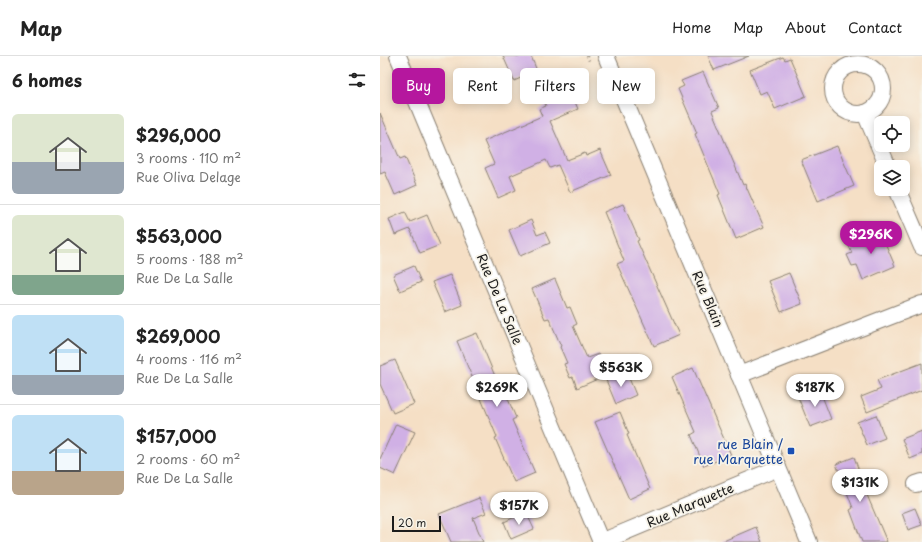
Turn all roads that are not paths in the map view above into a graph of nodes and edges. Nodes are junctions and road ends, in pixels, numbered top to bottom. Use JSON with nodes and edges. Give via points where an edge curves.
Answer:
{"nodes":[{"id":1,"x":398,"y":56,"type":"edge"},
{"id":2,"x":606,"y":56,"type":"edge"},
{"id":3,"x":865,"y":113,"type":"dead end"},
{"id":4,"x":885,"y":160,"type":"edge"},
{"id":5,"x":901,"y":196,"type":"edge"},
{"id":6,"x":922,"y":247,"type":"edge"},
{"id":7,"x":922,"y":304,"type":"edge"},
{"id":8,"x":739,"y":374,"type":"junction"},
{"id":9,"x":778,"y":468,"type":"junction"},
{"id":10,"x":601,"y":542,"type":"edge"},
{"id":11,"x":809,"y":542,"type":"edge"}],
"edges":[{"from":1,"to":10,"type":"street","name":"Rue De La Salle"},
{"from":2,"to":8,"type":"street","name":"Rue Blain"},
{"from":3,"to":4,"type":"street"},
{"from":5,"to":6,"type":"street"},
{"from":7,"to":8,"type":"street"},
{"from":8,"to":9,"type":"street","name":"Rue Blain"},
{"from":9,"to":10,"type":"street","name":"Rue Marquette"},
{"from":9,"to":11,"type":"street","name":"Rue Blain"}]}
